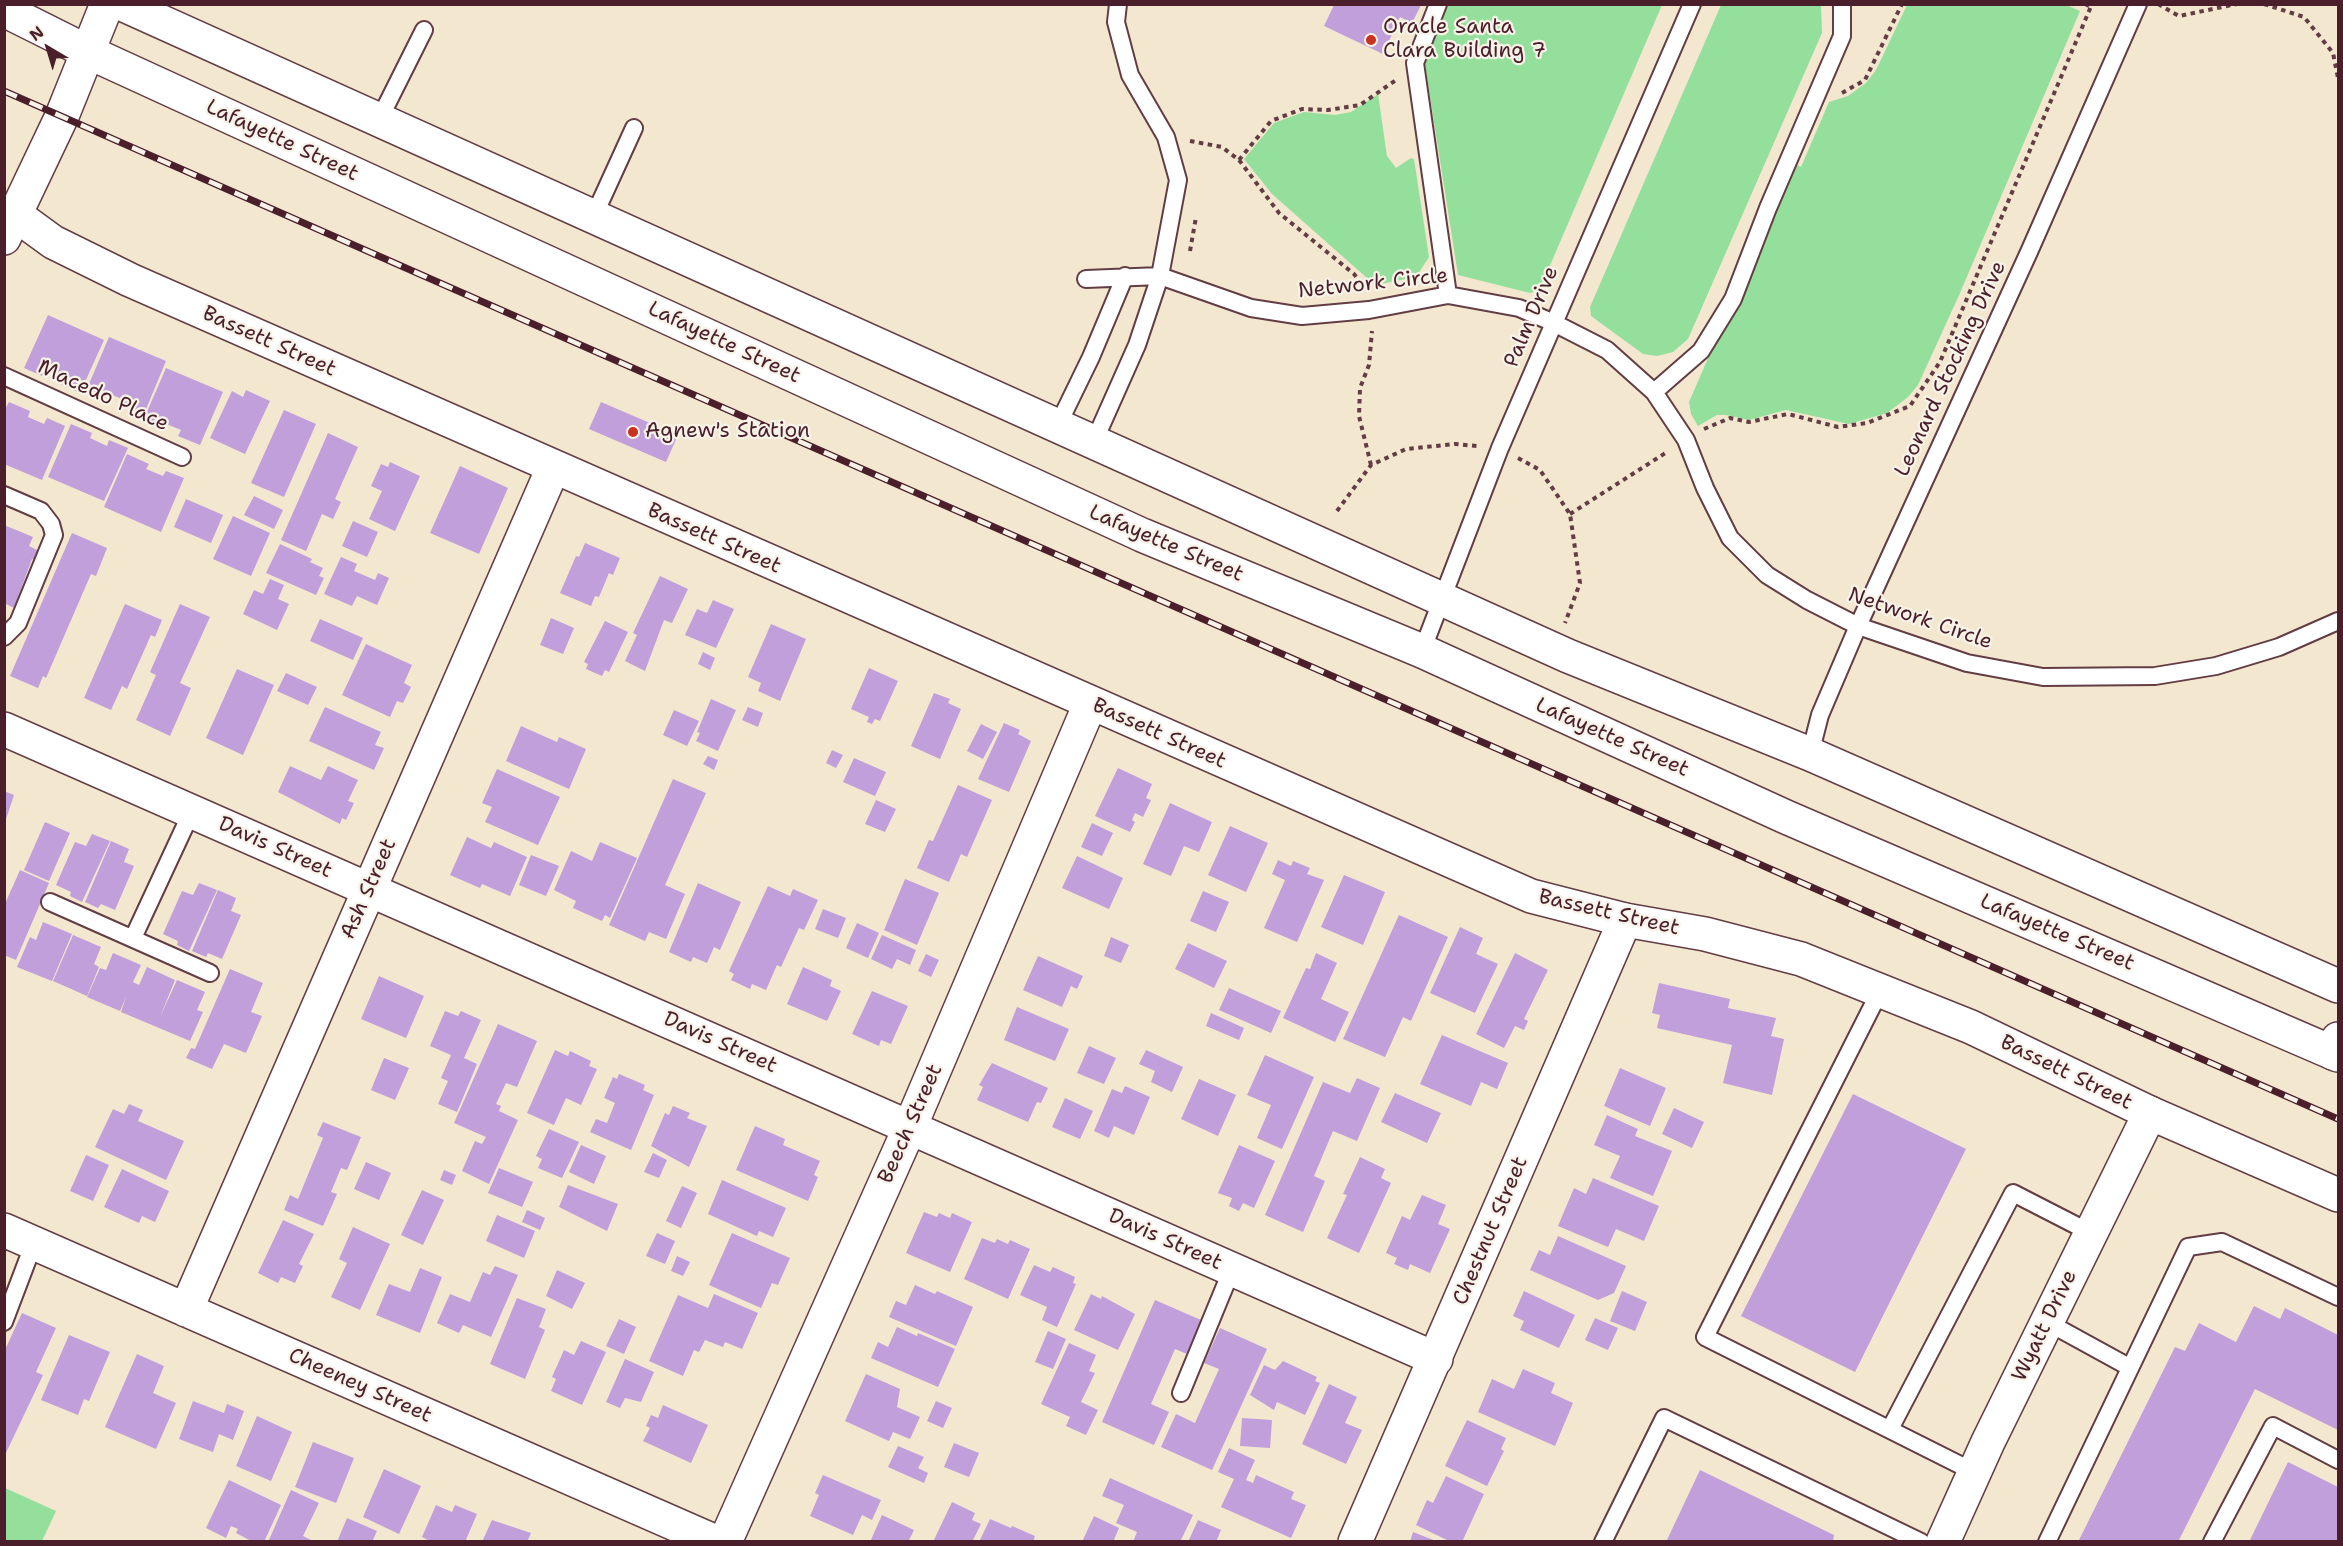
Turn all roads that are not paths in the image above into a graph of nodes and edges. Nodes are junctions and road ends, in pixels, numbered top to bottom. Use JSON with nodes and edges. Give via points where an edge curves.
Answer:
{"nodes":[{"id":1,"x":107,"y":4,"type":"edge"},
{"id":2,"x":122,"y":4,"type":"edge"},
{"id":3,"x":1118,"y":4,"type":"edge"},
{"id":4,"x":1438,"y":4,"type":"edge"},
{"id":5,"x":1692,"y":4,"type":"edge"},
{"id":6,"x":1842,"y":4,"type":"edge"},
{"id":7,"x":2138,"y":4,"type":"edge"},
{"id":8,"x":4,"y":10,"type":"edge"},
{"id":9,"x":424,"y":30,"type":"dead end"},
{"id":10,"x":86,"y":51,"type":"junction"},
{"id":11,"x":379,"y":120,"type":"junction"},
{"id":12,"x":634,"y":128,"type":"dead end"},
{"id":13,"x":593,"y":218,"type":"junction"},
{"id":14,"x":8,"y":220,"type":"edge"},
{"id":15,"x":1125,"y":276,"type":"junction"},
{"id":16,"x":1160,"y":276,"type":"junction"},
{"id":17,"x":1086,"y":279,"type":"dead end"},
{"id":18,"x":1448,"y":295,"type":"junction"},
{"id":19,"x":1554,"y":323,"type":"junction"},
{"id":20,"x":4,"y":375,"type":"edge"},
{"id":21,"x":1654,"y":392,"type":"junction"},
{"id":22,"x":1057,"y":428,"type":"junction"},
{"id":23,"x":1093,"y":444,"type":"junction"},
{"id":24,"x":182,"y":457,"type":"dead end"},
{"id":25,"x":553,"y":468,"type":"junction"},
{"id":26,"x":4,"y":495,"type":"edge"},
{"id":27,"x":1441,"y":598,"type":"junction"},
{"id":28,"x":2338,"y":621,"type":"edge"},
{"id":29,"x":1858,"y":626,"type":"junction"},
{"id":30,"x":4,"y":637,"type":"edge"},
{"id":31,"x":1422,"y":651,"type":"junction"},
{"id":32,"x":1090,"y":704,"type":"junction"},
{"id":33,"x":4,"y":729,"type":"edge"},
{"id":34,"x":1810,"y":754,"type":"junction"},
{"id":35,"x":192,"y":811,"type":"junction"},
{"id":36,"x":369,"y":889,"type":"junction"},
{"id":37,"x":50,"y":902,"type":"dead end"},
{"id":38,"x":1625,"y":920,"type":"junction"},
{"id":39,"x":133,"y":938,"type":"junction"},
{"id":40,"x":210,"y":974,"type":"dead end"},
{"id":41,"x":2338,"y":986,"type":"edge"},
{"id":42,"x":1880,"y":991,"type":"junction"},
{"id":43,"x":2337,"y":1049,"type":"edge"},
{"id":44,"x":2150,"y":1113,"type":"junction"},
{"id":45,"x":910,"y":1127,"type":"junction"},
{"id":46,"x":2338,"y":1195,"type":"edge"},
{"id":47,"x":4,"y":1230,"type":"edge"},
{"id":48,"x":2091,"y":1233,"type":"junction"},
{"id":49,"x":34,"y":1243,"type":"junction"},
{"id":50,"x":1232,"y":1269,"type":"junction"},
{"id":51,"x":2338,"y":1297,"type":"edge"},
{"id":52,"x":186,"y":1310,"type":"junction"},
{"id":53,"x":4,"y":1322,"type":"edge"},
{"id":54,"x":2047,"y":1322,"type":"junction"},
{"id":55,"x":1436,"y":1359,"type":"junction"},
{"id":56,"x":2129,"y":1368,"type":"junction"},
{"id":57,"x":1181,"y":1393,"type":"dead end"},
{"id":58,"x":1890,"y":1429,"type":"junction"},
{"id":59,"x":2338,"y":1460,"type":"edge"},
{"id":60,"x":1974,"y":1472,"type":"junction"},
{"id":61,"x":716,"y":1542,"type":"edge"},
{"id":62,"x":725,"y":1542,"type":"edge"},
{"id":63,"x":1355,"y":1542,"type":"edge"},
{"id":64,"x":1603,"y":1542,"type":"edge"},
{"id":65,"x":1921,"y":1542,"type":"edge"},
{"id":66,"x":1943,"y":1542,"type":"edge"},
{"id":67,"x":2047,"y":1542,"type":"edge"},
{"id":68,"x":2212,"y":1542,"type":"edge"}],
"edges":[{"from":1,"to":10,"type":"street"},
{"from":2,"to":11,"type":"street"},
{"from":3,"to":16,"type":"lane","via":[[1116,22],[1130,75],[1166,137],[1178,180]]},
{"from":4,"to":18,"type":"lane","via":[[1415,63]]},
{"from":5,"to":19,"type":"lane","name":"Palm Drive"},
{"from":6,"to":21,"type":"lane","via":[[1842,36],[1733,299],[1701,351]]},
{"from":7,"to":29,"type":"lane","name":"Leonard Stocking Drive","via":[[2030,252]]},
{"from":8,"to":10,"type":"street","name":"Lafayette Street"},
{"from":9,"to":11,"type":"lane"},
{"from":10,"to":14,"type":"street","via":[[62,116]]},
{"from":10,"to":31,"type":"street","name":"Lafayette Street","via":[[1142,535]]},
{"from":11,"to":13,"type":"street"},
{"from":12,"to":13,"type":"lane"},
{"from":13,"to":22,"type":"street"},
{"from":14,"to":25,"type":"street","name":"Bassett Street","via":[[130,280]]},
{"from":15,"to":16,"type":"lane","name":"Network Circle"},
{"from":15,"to":17,"type":"lane","name":"Network Circle"},
{"from":15,"to":22,"type":"lane"},
{"from":16,"to":18,"type":"lane","name":"Network Circle","via":[[1251,308],[1302,316],[1369,310]]},
{"from":16,"to":23,"type":"lane","via":[[1137,345]]},
{"from":18,"to":19,"type":"lane","name":"Network Circle","via":[[1519,308]]},
{"from":19,"to":21,"type":"lane","name":"Network Circle","via":[[1607,350]]},
{"from":19,"to":27,"type":"lane","name":"Palm Drive"},
{"from":20,"to":24,"type":"lane","name":"Macedo Place"},
{"from":21,"to":29,"type":"lane","name":"Network Circle","via":[[1686,440],[1730,538],[1767,574]]},
{"from":22,"to":23,"type":"street"},
{"from":23,"to":27,"type":"street"},
{"from":25,"to":32,"type":"street","name":"Bassett Street"},
{"from":25,"to":36,"type":"street","name":"Ash Street"},
{"from":26,"to":30,"type":"lane","via":[[41,511],[54,535],[18,623]]},
{"from":27,"to":31,"type":"lane","name":"Palm Drive"},
{"from":27,"to":34,"type":"street","via":[[1568,656]]},
{"from":28,"to":29,"type":"lane","name":"Network Circle","via":[[2279,647],[2217,666],[2144,676],[2043,677],[1967,663]]},
{"from":29,"to":34,"type":"lane","name":"Leonard Stocking Drive","via":[[1820,715]]},
{"from":31,"to":43,"type":"street","name":"Lafayette Street","via":[[1786,817]]},
{"from":32,"to":38,"type":"street","name":"Bassett Street","via":[[1531,896]]},
{"from":32,"to":45,"type":"street","name":"Beech Street"},
{"from":33,"to":35,"type":"street","name":"Davis Street"},
{"from":34,"to":41,"type":"street"},
{"from":35,"to":36,"type":"street","name":"Davis Street"},
{"from":35,"to":39,"type":"lane"},
{"from":36,"to":45,"type":"street","name":"Davis Street"},
{"from":36,"to":52,"type":"street","name":"Ash Street"},
{"from":37,"to":39,"type":"lane"},
{"from":38,"to":42,"type":"street","name":"Bassett Street","via":[[1705,934],[1802,959]]},
{"from":38,"to":55,"type":"street","name":"Chestnut Street"},
{"from":39,"to":40,"type":"lane"},
{"from":42,"to":44,"type":"street","name":"Bassett Street","via":[[1971,1027]]},
{"from":42,"to":58,"type":"lane","via":[[1706,1337]]},
{"from":44,"to":46,"type":"street","name":"Bassett Street"},
{"from":44,"to":48,"type":"street","name":"Wyatt Drive"},
{"from":45,"to":50,"type":"street","name":"Davis Street"},
{"from":45,"to":62,"type":"street","name":"Beech Street"},
{"from":47,"to":49,"type":"street","name":"Cheeney Street"},
{"from":48,"to":54,"type":"street","name":"Wyatt Drive"},
{"from":48,"to":58,"type":"lane","via":[[2013,1192]]},
{"from":49,"to":52,"type":"street","name":"Cheeney Street"},
{"from":49,"to":53,"type":"lane"},
{"from":50,"to":55,"type":"street","name":"Davis Street"},
{"from":50,"to":57,"type":"lane"},
{"from":51,"to":56,"type":"lane","via":[[2223,1242],[2188,1247]]},
{"from":52,"to":61,"type":"street","name":"Cheeney Street"},
{"from":54,"to":56,"type":"lane"},
{"from":54,"to":60,"type":"street","name":"Wyatt Drive"},
{"from":55,"to":63,"type":"street","name":"Chestnut Street"},
{"from":56,"to":67,"type":"lane"},
{"from":58,"to":60,"type":"lane"},
{"from":59,"to":68,"type":"lane","via":[[2273,1426]]},
{"from":60,"to":66,"type":"street","name":"Wyatt Drive"},
{"from":64,"to":65,"type":"lane","via":[[1664,1418]]}]}
